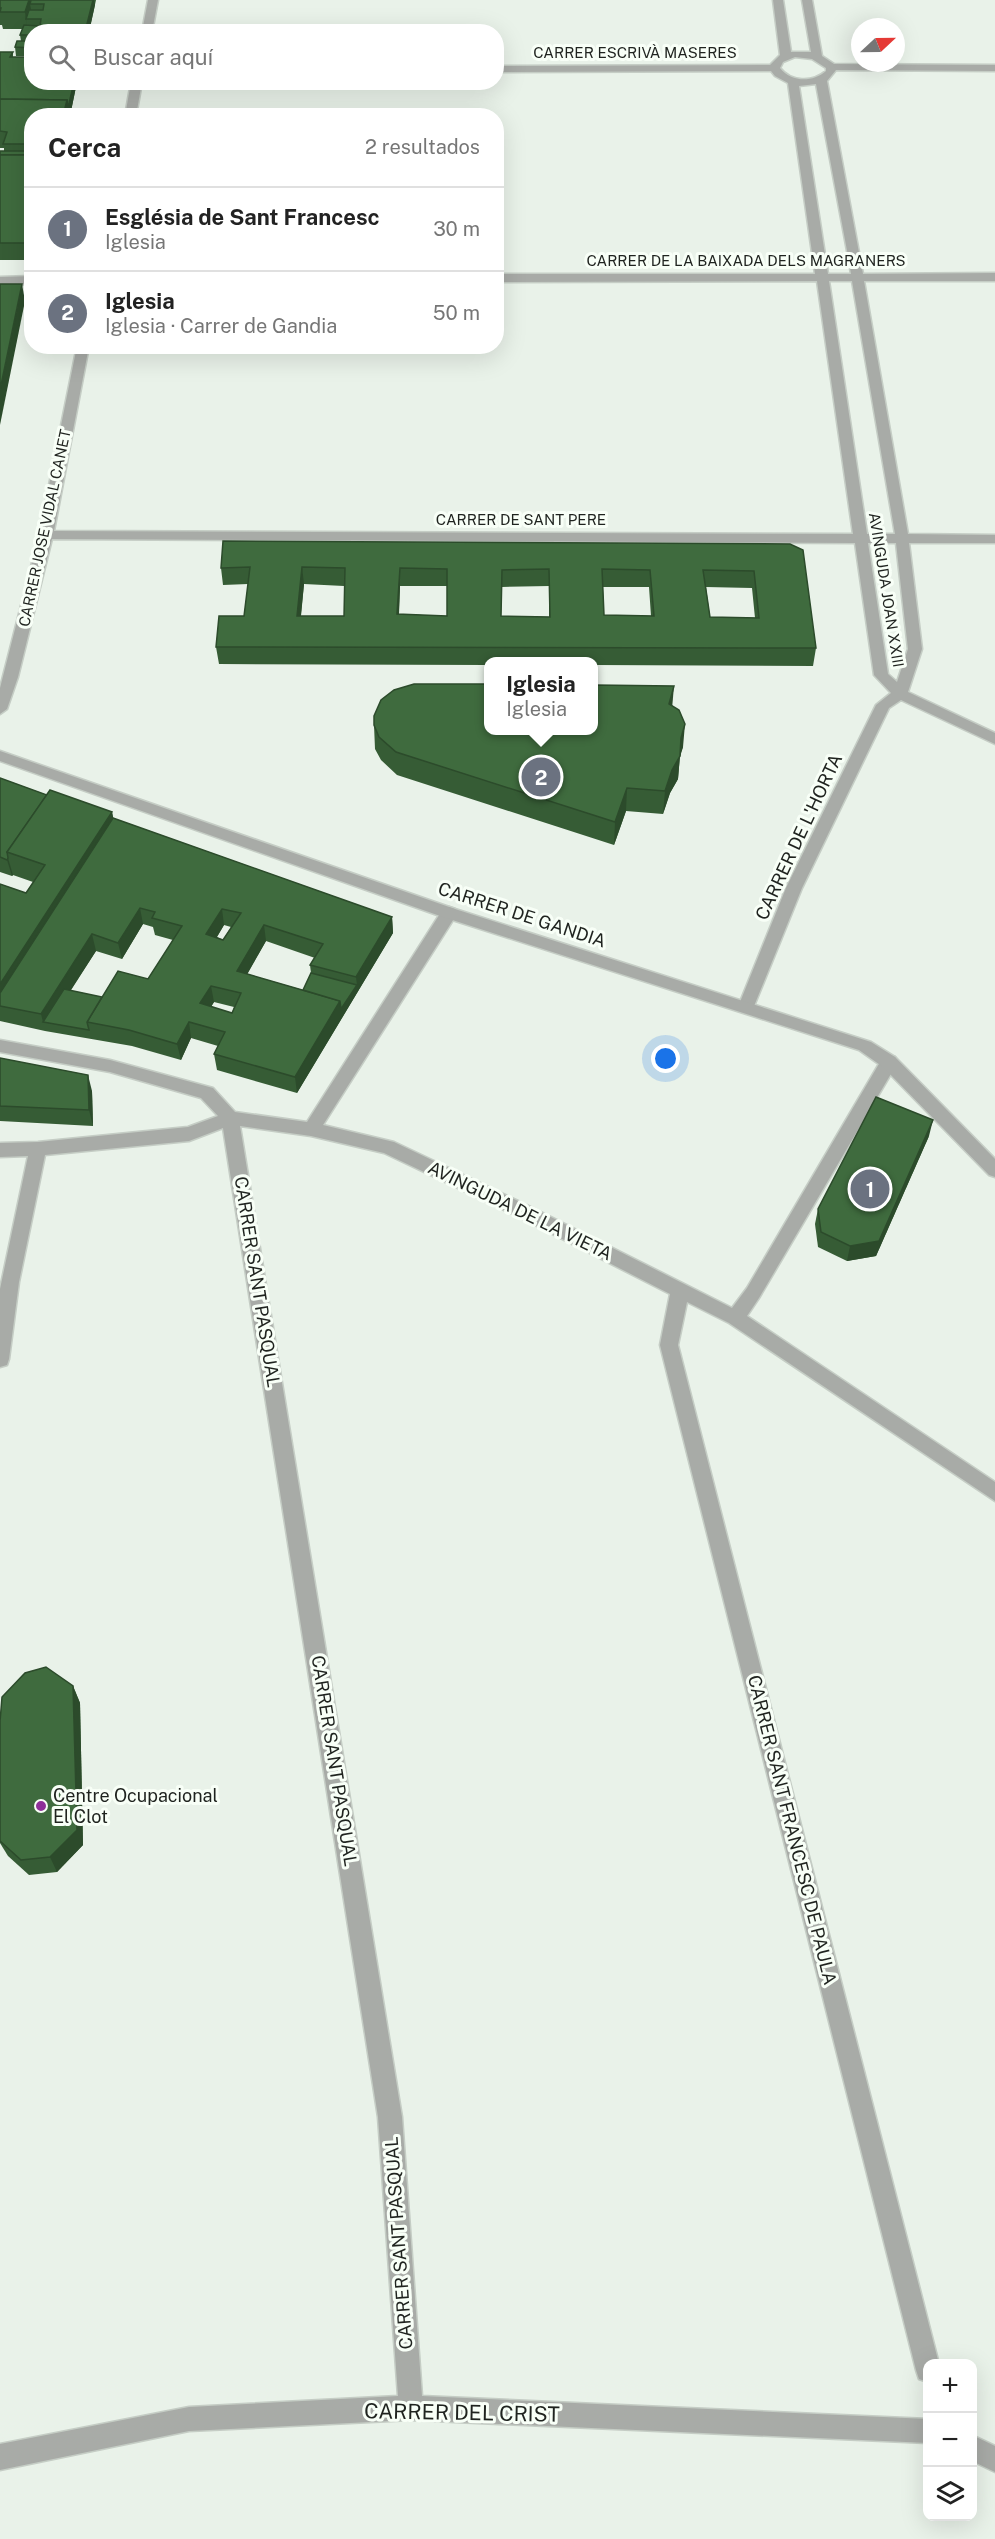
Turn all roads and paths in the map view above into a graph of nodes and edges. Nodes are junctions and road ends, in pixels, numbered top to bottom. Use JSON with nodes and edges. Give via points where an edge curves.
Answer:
{"nodes":[{"id":1,"x":153,"y":0,"type":"edge"},
{"id":2,"x":777,"y":0,"type":"edge"},
{"id":3,"x":807,"y":0,"type":"edge"},
{"id":4,"x":148,"y":24,"type":"edge"},
{"id":5,"x":786,"y":56,"type":"junction"},
{"id":6,"x":817,"y":57,"type":"junction"},
{"id":7,"x":831,"y":67,"type":"junction"},
{"id":8,"x":774,"y":68,"type":"junction"},
{"id":9,"x":995,"y":68,"type":"edge"},
{"id":10,"x":504,"y":69,"type":"edge"},
{"id":11,"x":821,"y":80,"type":"junction"},
{"id":12,"x":793,"y":81,"type":"junction"},
{"id":13,"x":135,"y":90,"type":"edge"},
{"id":14,"x":132,"y":108,"type":"edge"},
{"id":15,"x":822,"y":277,"type":"junction"},
{"id":16,"x":858,"y":277,"type":"junction"},
{"id":17,"x":995,"y":277,"type":"edge"},
{"id":18,"x":504,"y":278,"type":"edge"},
{"id":19,"x":0,"y":280,"type":"edge"},
{"id":20,"x":24,"y":280,"type":"edge"},
{"id":21,"x":81,"y":354,"type":"edge"},
{"id":22,"x":46,"y":535,"type":"junction"},
{"id":23,"x":861,"y":538,"type":"junction"},
{"id":24,"x":902,"y":538,"type":"junction"},
{"id":25,"x":995,"y":539,"type":"edge"},
{"id":26,"x":900,"y":694,"type":"junction"},
{"id":27,"x":0,"y":709,"type":"edge"},
{"id":28,"x":995,"y":740,"type":"edge"},
{"id":29,"x":0,"y":756,"type":"edge"},
{"id":30,"x":449,"y":913,"type":"junction"},
{"id":31,"x":746,"y":1007,"type":"junction"},
{"id":32,"x":0,"y":1046,"type":"edge"},
{"id":33,"x":890,"y":1062,"type":"junction"},
{"id":34,"x":230,"y":1118,"type":"junction"},
{"id":35,"x":311,"y":1130,"type":"junction"},
{"id":36,"x":38,"y":1149,"type":"junction"},
{"id":37,"x":0,"y":1150,"type":"edge"},
{"id":38,"x":995,"y":1170,"type":"edge"},
{"id":39,"x":5,"y":1282,"type":"edge"},
{"id":40,"x":681,"y":1290,"type":"junction"},
{"id":41,"x":735,"y":1318,"type":"junction"},
{"id":42,"x":0,"y":1359,"type":"edge"},
{"id":43,"x":995,"y":1493,"type":"edge"},
{"id":44,"x":924,"y":2359,"type":"edge"},
{"id":45,"x":411,"y":2408,"type":"junction"},
{"id":46,"x":923,"y":2431,"type":"edge"},
{"id":47,"x":977,"y":2450,"type":"edge"},
{"id":48,"x":0,"y":2457,"type":"edge"},
{"id":49,"x":995,"y":2459,"type":"edge"}],
"edges":[{"from":1,"to":4,"type":"street"},
{"from":2,"to":5,"type":"street"},
{"from":3,"to":6,"type":"street"},
{"from":5,"to":6,"type":"street"},
{"from":5,"to":8,"type":"street"},
{"from":6,"to":7,"type":"street"},
{"from":7,"to":9,"type":"street"},
{"from":7,"to":11,"type":"street"},
{"from":8,"to":10,"type":"street","name":"CARRER ESCRIVÀ MASERES"},
{"from":8,"to":12,"type":"street"},
{"from":11,"to":12,"type":"street"},
{"from":11,"to":16,"type":"street","name":"AVINGUDA JOAN XXIII"},
{"from":12,"to":15,"type":"street","name":"AVINGUDA JOAN XXIII"},
{"from":13,"to":14,"type":"street"},
{"from":15,"to":16,"type":"street","name":"CARRER DE LA BAIXADA DELS MAGRANERS"},
{"from":15,"to":18,"type":"street","name":"CARRER DE LA BAIXADA DELS MAGRANERS"},
{"from":15,"to":23,"type":"street","name":"AVINGUDA JOAN XXIII"},
{"from":16,"to":17,"type":"street","name":"CARRER DE LA BAIXADA DELS MAGRANERS"},
{"from":16,"to":24,"type":"street","name":"AVINGUDA JOAN XXIII"},
{"from":19,"to":20,"type":"street"},
{"from":21,"to":22,"type":"street","name":"CARRER JOSE VIDAL CANET"},
{"from":22,"to":23,"type":"street","name":"CARRER DE SANT PERE"},
{"from":22,"to":27,"type":"street","name":"CARRER JOSE VIDAL CANET"},
{"from":23,"to":24,"type":"street","name":"CARRER DE SANT PERE"},
{"from":23,"to":26,"type":"street","name":"AVINGUDA JOAN XXIII","via":[[882,675]]},
{"from":24,"to":25,"type":"street","name":"CARRER DE SANT PERE"},
{"from":24,"to":26,"type":"street","name":"AVINGUDA JOAN XXIII","via":[[915,649]]},
{"from":26,"to":28,"type":"street"},
{"from":26,"to":31,"type":"street","name":"CARRER DE L'HORTA","via":[[883,705],[794,888]]},
{"from":29,"to":30,"type":"street","name":"CARRER DE GANDIA"},
{"from":30,"to":31,"type":"street","name":"CARRER DE GANDIA"},
{"from":30,"to":35,"type":"street"},
{"from":31,"to":33,"type":"street","name":"CARRER DE GANDIA","via":[[865,1047]]},
{"from":32,"to":34,"type":"street","via":[[110,1066],[207,1093]]},
{"from":33,"to":38,"type":"street","name":"CARRER DE GANDIA"},
{"from":33,"to":41,"type":"street"},
{"from":34,"to":35,"type":"street","name":"AVINGUDA DE LA VIETA"},
{"from":34,"to":36,"type":"street","via":[[189,1134]]},
{"from":34,"to":45,"type":"street","name":"CARRER SANT PASQUAL","via":[[390,2117]]},
{"from":35,"to":40,"type":"street","name":"AVINGUDA DE LA VIETA","via":[[388,1147]]},
{"from":36,"to":37,"type":"street"},
{"from":36,"to":39,"type":"street"},
{"from":39,"to":42,"type":"street"},
{"from":40,"to":41,"type":"street","name":"AVINGUDA DE LA VIETA"},
{"from":40,"to":44,"type":"street","name":"CARRER SANT FRANCESC DE PAULA","via":[[669,1345]]},
{"from":41,"to":43,"type":"street","name":"AVINGUDA DE LA VIETA"},
{"from":45,"to":46,"type":"street","name":"CARRER DEL CRIST"},
{"from":45,"to":48,"type":"street","name":"CARRER DEL CRIST","via":[[189,2419]]},
{"from":47,"to":49,"type":"street"}]}
